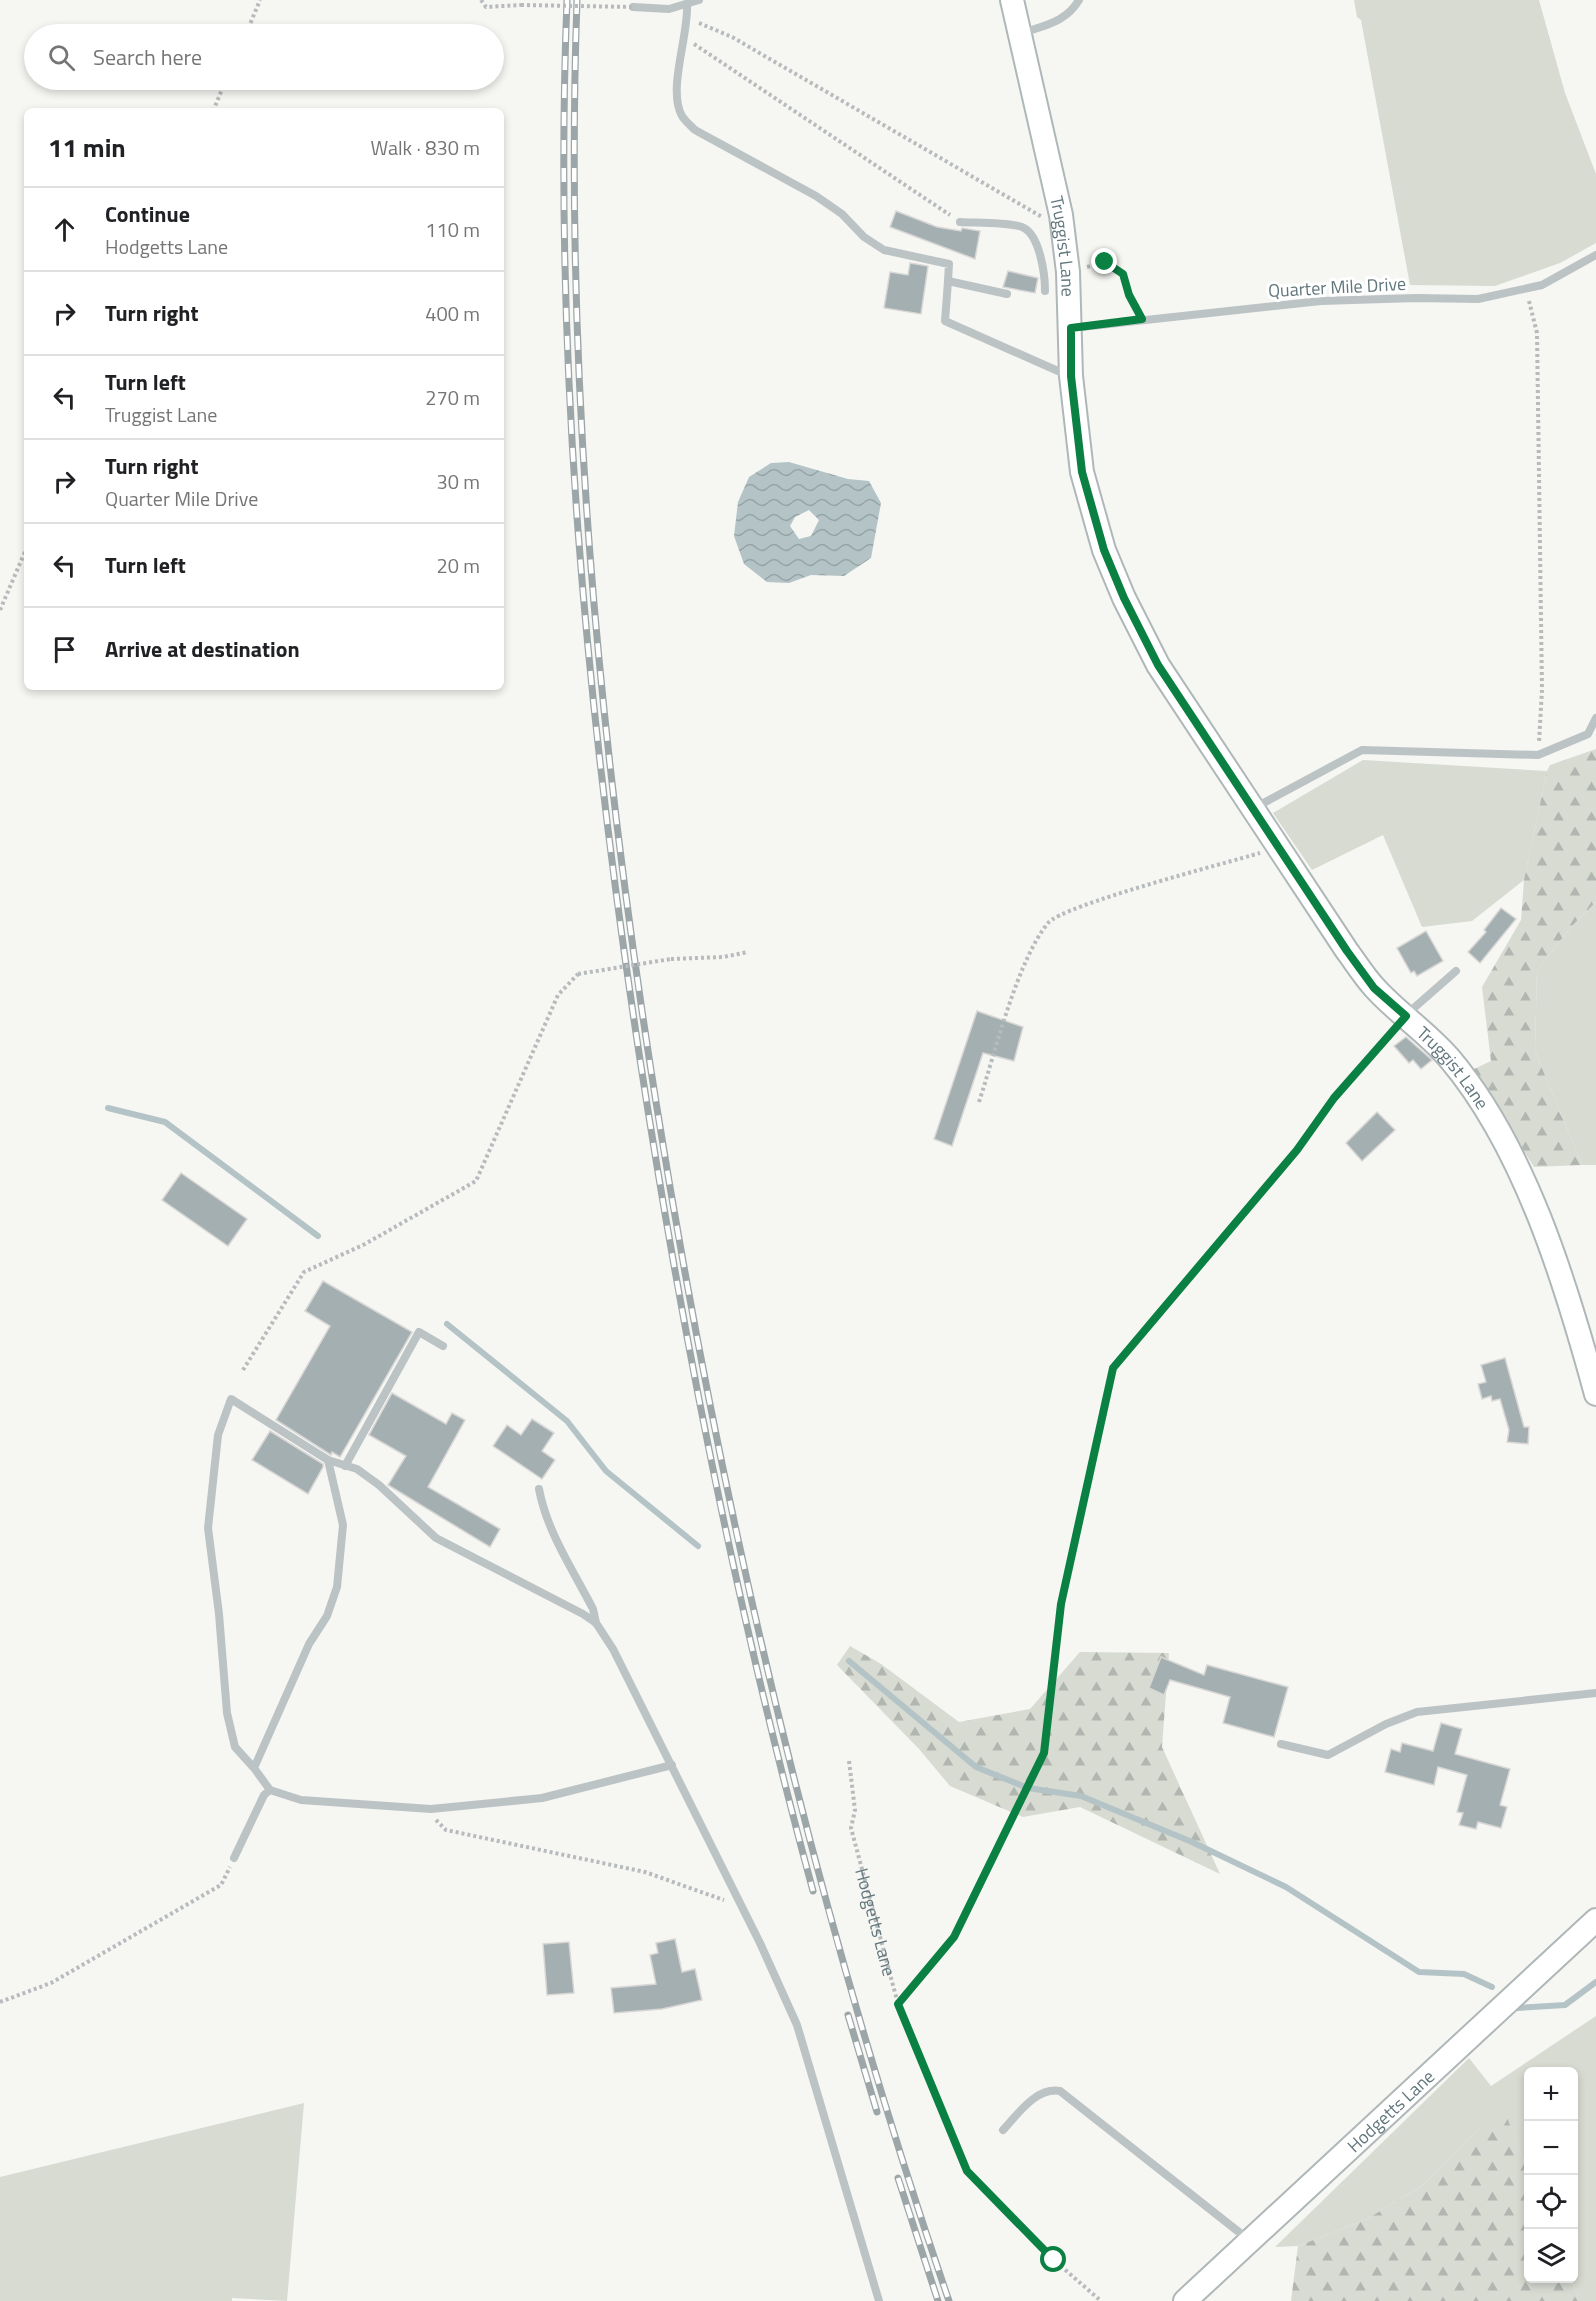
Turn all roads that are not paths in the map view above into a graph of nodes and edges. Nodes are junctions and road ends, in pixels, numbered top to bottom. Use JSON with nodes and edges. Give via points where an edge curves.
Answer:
{"nodes":[{"id":1,"x":699,"y":0,"type":"edge"},
{"id":2,"x":1012,"y":0,"type":"edge"},
{"id":3,"x":1079,"y":0,"type":"edge"},
{"id":4,"x":687,"y":4,"type":"junction"},
{"id":5,"x":633,"y":7,"type":"road end"},
{"id":6,"x":1019,"y":34,"type":"junction"},
{"id":7,"x":960,"y":222,"type":"road end"},
{"id":8,"x":1596,"y":255,"type":"edge"},
{"id":9,"x":948,"y":281,"type":"junction"},
{"id":10,"x":1045,"y":291,"type":"dead end"},
{"id":11,"x":1008,"y":294,"type":"dead end"},
{"id":12,"x":1071,"y":328,"type":"junction"},
{"id":13,"x":1071,"y":376,"type":"junction"},
{"id":14,"x":1596,"y":718,"type":"edge"},
{"id":15,"x":1252,"y":809,"type":"junction"},
{"id":16,"x":1456,"y":971,"type":"dead end"},
{"id":17,"x":1406,"y":1016,"type":"junction"},
{"id":18,"x":443,"y":1346,"type":"dead end"},
{"id":19,"x":1596,"y":1394,"type":"edge"},
{"id":20,"x":328,"y":1460,"type":"junction"},
{"id":21,"x":345,"y":1466,"type":"junction"},
{"id":22,"x":539,"y":1489,"type":"dead end"},
{"id":23,"x":596,"y":1623,"type":"junction"},
{"id":24,"x":1596,"y":1693,"type":"edge"},
{"id":25,"x":1281,"y":1744,"type":"dead end"},
{"id":26,"x":672,"y":1765,"type":"junction"},
{"id":27,"x":254,"y":1768,"type":"junction"},
{"id":28,"x":270,"y":1790,"type":"junction"},
{"id":29,"x":234,"y":1858,"type":"road end"},
{"id":30,"x":1596,"y":1920,"type":"edge"},
{"id":31,"x":1003,"y":2130,"type":"dead end"},
{"id":32,"x":1250,"y":2241,"type":"junction"},
{"id":33,"x":879,"y":2301,"type":"edge"},
{"id":34,"x":1185,"y":2301,"type":"edge"}],
"edges":[{"from":1,"to":4,"type":"lane"},
{"from":2,"to":6,"type":"street","name":"Truggist Lane"},
{"from":3,"to":6,"type":"lane","via":[[1054,23]]},
{"from":4,"to":5,"type":"lane","via":[[669,9]]},
{"from":4,"to":9,"type":"lane","via":[[678,102],[682,116],[695,130],[816,196],[884,250],[949,264]]},
{"from":6,"to":12,"type":"street","name":"Truggist Lane","via":[[1061,215]]},
{"from":7,"to":10,"type":"lane","via":[[1022,227],[1033,235],[1045,273]]},
{"from":8,"to":12,"type":"lane","name":"Quarter Mile Drive","via":[[1542,285],[1478,300],[1321,301]]},
{"from":9,"to":11,"type":"lane"},
{"from":9,"to":13,"type":"lane","via":[[945,321]]},
{"from":12,"to":13,"type":"street","name":"Truggist Lane"},
{"from":13,"to":15,"type":"street","name":"Truggist Lane","via":[[1082,472],[1104,550],[1124,598],[1158,665]]},
{"from":14,"to":15,"type":"lane","via":[[1588,734],[1538,755],[1362,750]]},
{"from":15,"to":17,"type":"street","name":"Truggist Lane","via":[[1374,988]]},
{"from":16,"to":17,"type":"lane"},
{"from":17,"to":19,"type":"street","name":"Truggist Lane","via":[[1450,1059],[1503,1141],[1556,1260]]},
{"from":18,"to":21,"type":"lane","via":[[419,1332]]},
{"from":20,"to":21,"type":"lane"},
{"from":20,"to":27,"type":"lane","via":[[343,1525],[337,1587]]},
{"from":20,"to":27,"type":"lane","via":[[231,1399],[219,1435],[208,1528],[227,1713],[235,1747]]},
{"from":21,"to":23,"type":"lane","via":[[357,1469],[379,1485],[435,1538],[547,1593]]},
{"from":22,"to":23,"type":"lane","via":[[551,1528],[593,1609]]},
{"from":23,"to":26,"type":"lane"},
{"from":24,"to":25,"type":"lane","via":[[1417,1712],[1328,1755]]},
{"from":26,"to":28,"type":"lane","via":[[542,1798],[431,1809],[301,1800]]},
{"from":26,"to":33,"type":"lane","via":[[797,2025]]},
{"from":27,"to":28,"type":"lane"},
{"from":28,"to":29,"type":"lane"},
{"from":30,"to":32,"type":"street","name":"Hodgetts Lane"},
{"from":31,"to":32,"type":"lane","via":[[1043,2092],[1060,2091]]},
{"from":32,"to":34,"type":"street","name":"Hodgetts Lane"}]}
